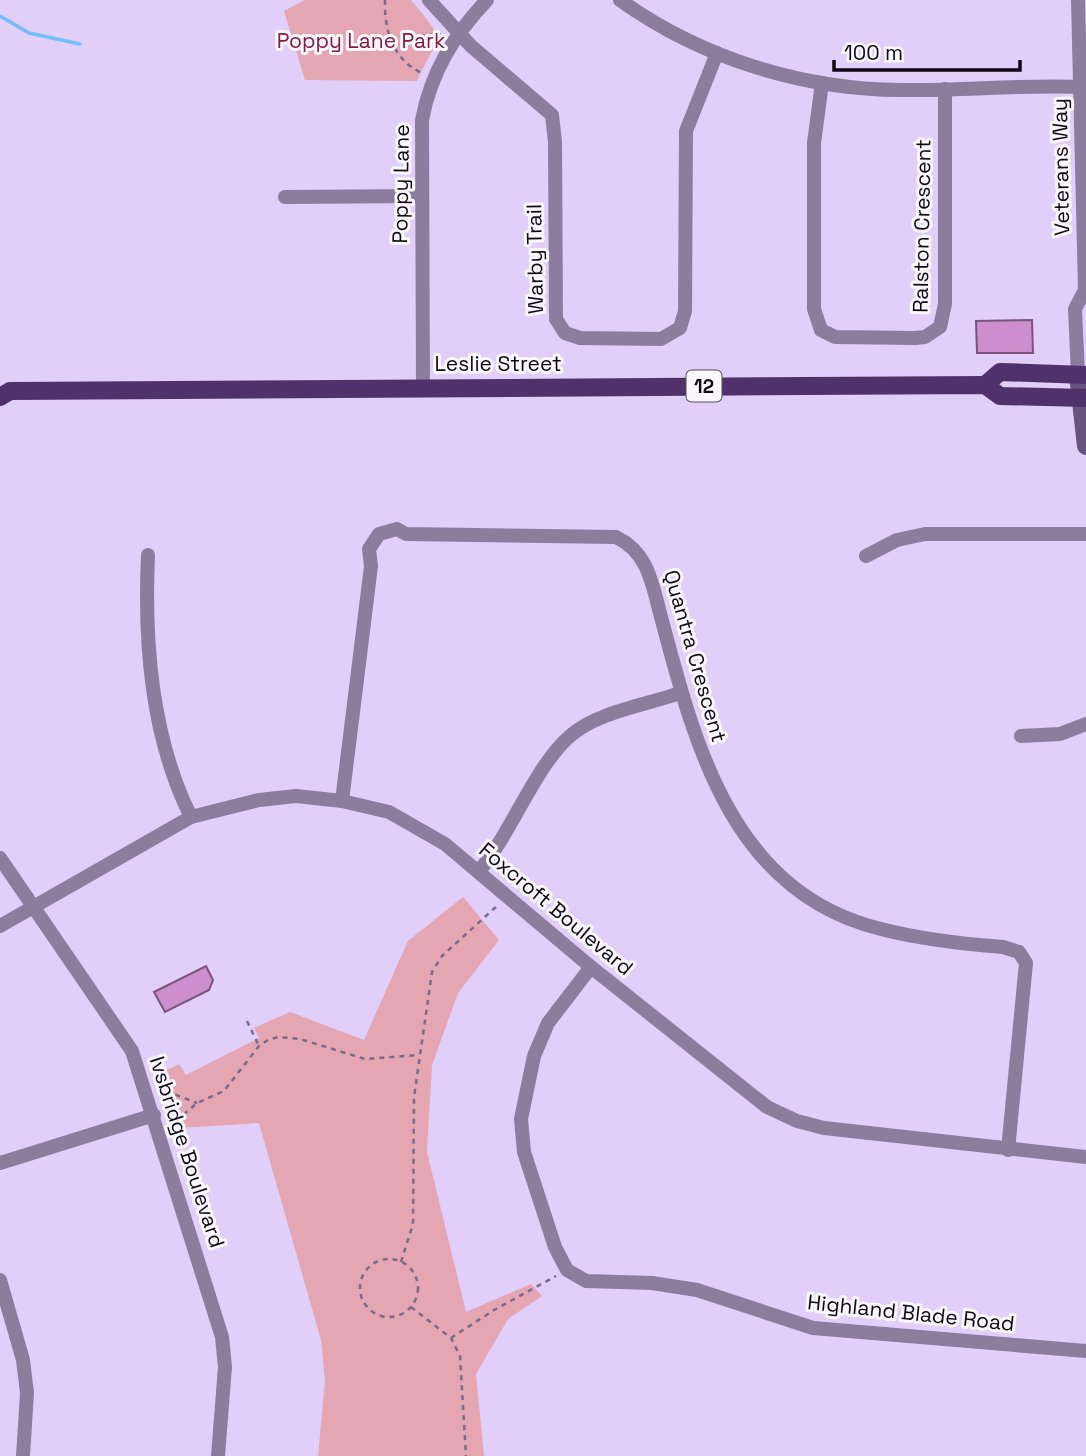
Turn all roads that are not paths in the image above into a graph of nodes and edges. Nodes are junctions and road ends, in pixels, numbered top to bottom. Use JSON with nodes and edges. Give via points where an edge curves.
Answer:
{"nodes":[{"id":1,"x":429,"y":0,"type":"edge"},
{"id":2,"x":487,"y":0,"type":"edge"},
{"id":3,"x":620,"y":0,"type":"edge"},
{"id":4,"x":1078,"y":0,"type":"edge"},
{"id":5,"x":451,"y":34,"type":"junction"},
{"id":6,"x":717,"y":53,"type":"junction"},
{"id":7,"x":822,"y":83,"type":"junction"},
{"id":8,"x":1083,"y":87,"type":"edge"},
{"id":9,"x":945,"y":89,"type":"junction"},
{"id":10,"x":421,"y":196,"type":"junction"},
{"id":11,"x":285,"y":197,"type":"dead end"},
{"id":12,"x":1085,"y":291,"type":"edge"},
{"id":13,"x":1082,"y":375,"type":"edge"},
{"id":14,"x":985,"y":385,"type":"junction"},
{"id":15,"x":423,"y":387,"type":"junction"},
{"id":16,"x":3,"y":391,"type":"edge"},
{"id":17,"x":1083,"y":398,"type":"edge"},
{"id":18,"x":1086,"y":446,"type":"edge"},
{"id":19,"x":1086,"y":534,"type":"edge"},
{"id":20,"x":148,"y":555,"type":"dead end"},
{"id":21,"x":866,"y":556,"type":"dead end"},
{"id":22,"x":680,"y":693,"type":"junction"},
{"id":23,"x":1086,"y":724,"type":"edge"},
{"id":24,"x":1021,"y":736,"type":"dead end"},
{"id":25,"x":342,"y":801,"type":"junction"},
{"id":26,"x":191,"y":817,"type":"junction"},
{"id":27,"x":0,"y":858,"type":"edge"},
{"id":28,"x":479,"y":871,"type":"junction"},
{"id":29,"x":32,"y":908,"type":"junction"},
{"id":30,"x":0,"y":926,"type":"edge"},
{"id":31,"x":591,"y":967,"type":"junction"},
{"id":32,"x":153,"y":1115,"type":"junction"},
{"id":33,"x":1008,"y":1150,"type":"junction"},
{"id":34,"x":1086,"y":1157,"type":"edge"},
{"id":35,"x":0,"y":1163,"type":"edge"},
{"id":36,"x":0,"y":1280,"type":"edge"},
{"id":37,"x":1086,"y":1351,"type":"edge"},
{"id":38,"x":23,"y":1456,"type":"edge"},
{"id":39,"x":218,"y":1456,"type":"edge"}],
"edges":[{"from":1,"to":5,"type":"street","name":"Warby Trail"},
{"from":2,"to":5,"type":"street","name":"Poppy Lane"},
{"from":3,"to":6,"type":"street"},
{"from":4,"to":8,"type":"street","name":"Veterans Way"},
{"from":5,"to":6,"type":"street","name":"Warby Trail","via":[[552,115],[556,319],[565,333],[580,338],[661,339],[674,333],[684,320],[686,131]]},
{"from":5,"to":10,"type":"street","name":"Poppy Lane","via":[[425,106]]},
{"from":6,"to":7,"type":"street"},
{"from":7,"to":9,"type":"street","via":[[873,89]]},
{"from":7,"to":9,"type":"street","name":"Ralston Crescent","via":[[814,143],[814,309],[821,330],[841,338],[925,337],[940,327],[945,304]]},
{"from":8,"to":9,"type":"street"},
{"from":8,"to":12,"type":"street","name":"Veterans Way"},
{"from":10,"to":11,"type":"street"},
{"from":10,"to":15,"type":"street","name":"Poppy Lane"},
{"from":12,"to":13,"type":"street","name":"Veterans Way","via":[[1075,309]]},
{"from":13,"to":14,"type":"main road","name":"Leslie Street","number":"12","via":[[1000,372]]},
{"from":13,"to":17,"type":"street"},
{"from":14,"to":15,"type":"main road","name":"Leslie Street","number":"12"},
{"from":14,"to":17,"type":"main road","name":"Leslie Street","number":"12","via":[[1000,396]]},
{"from":15,"to":16,"type":"main road","name":"Leslie Street","number":"12"},
{"from":17,"to":18,"type":"street"},
{"from":19,"to":21,"type":"street","via":[[925,534],[898,540]]},
{"from":20,"to":26,"type":"street","via":[[146,610],[153,686],[164,745]]},
{"from":22,"to":25,"type":"street","name":"Quantra Crescent","via":[[648,569],[630,544],[616,537],[387,530],[369,549],[371,566]]},
{"from":22,"to":28,"type":"street","via":[[597,721],[570,736]]},
{"from":22,"to":33,"type":"street","name":"Quantra Crescent","via":[[705,762],[736,824],[795,888],[821,905],[881,929],[1018,953],[1026,964]]},
{"from":23,"to":24,"type":"street","via":[[1060,734]]},
{"from":25,"to":26,"type":"street","name":"Foxcroft Boulevard","via":[[296,796]]},
{"from":25,"to":28,"type":"street","name":"Foxcroft Boulevard","via":[[389,812],[445,844]]},
{"from":26,"to":29,"type":"street","name":"Foxcroft Boulevard"},
{"from":27,"to":29,"type":"street","name":"Ivsbridge Boulevard"},
{"from":28,"to":31,"type":"street","name":"Foxcroft Boulevard"},
{"from":29,"to":30,"type":"street","name":"Foxcroft Boulevard"},
{"from":29,"to":32,"type":"street","name":"Ivsbridge Boulevard","via":[[132,1051]]},
{"from":31,"to":33,"type":"street","name":"Foxcroft Boulevard","via":[[734,1084],[797,1121]]},
{"from":31,"to":37,"type":"street","name":"Highland Blade Road","via":[[548,1023],[534,1056],[521,1119],[524,1152],[567,1270],[586,1281],[697,1290],[813,1328]]},
{"from":32,"to":35,"type":"street"},
{"from":32,"to":39,"type":"street","name":"Ivsbridge Boulevard","via":[[222,1336],[225,1367]]},
{"from":33,"to":34,"type":"street","name":"Foxcroft Boulevard"},
{"from":36,"to":38,"type":"street","via":[[23,1360],[27,1393]]}]}
